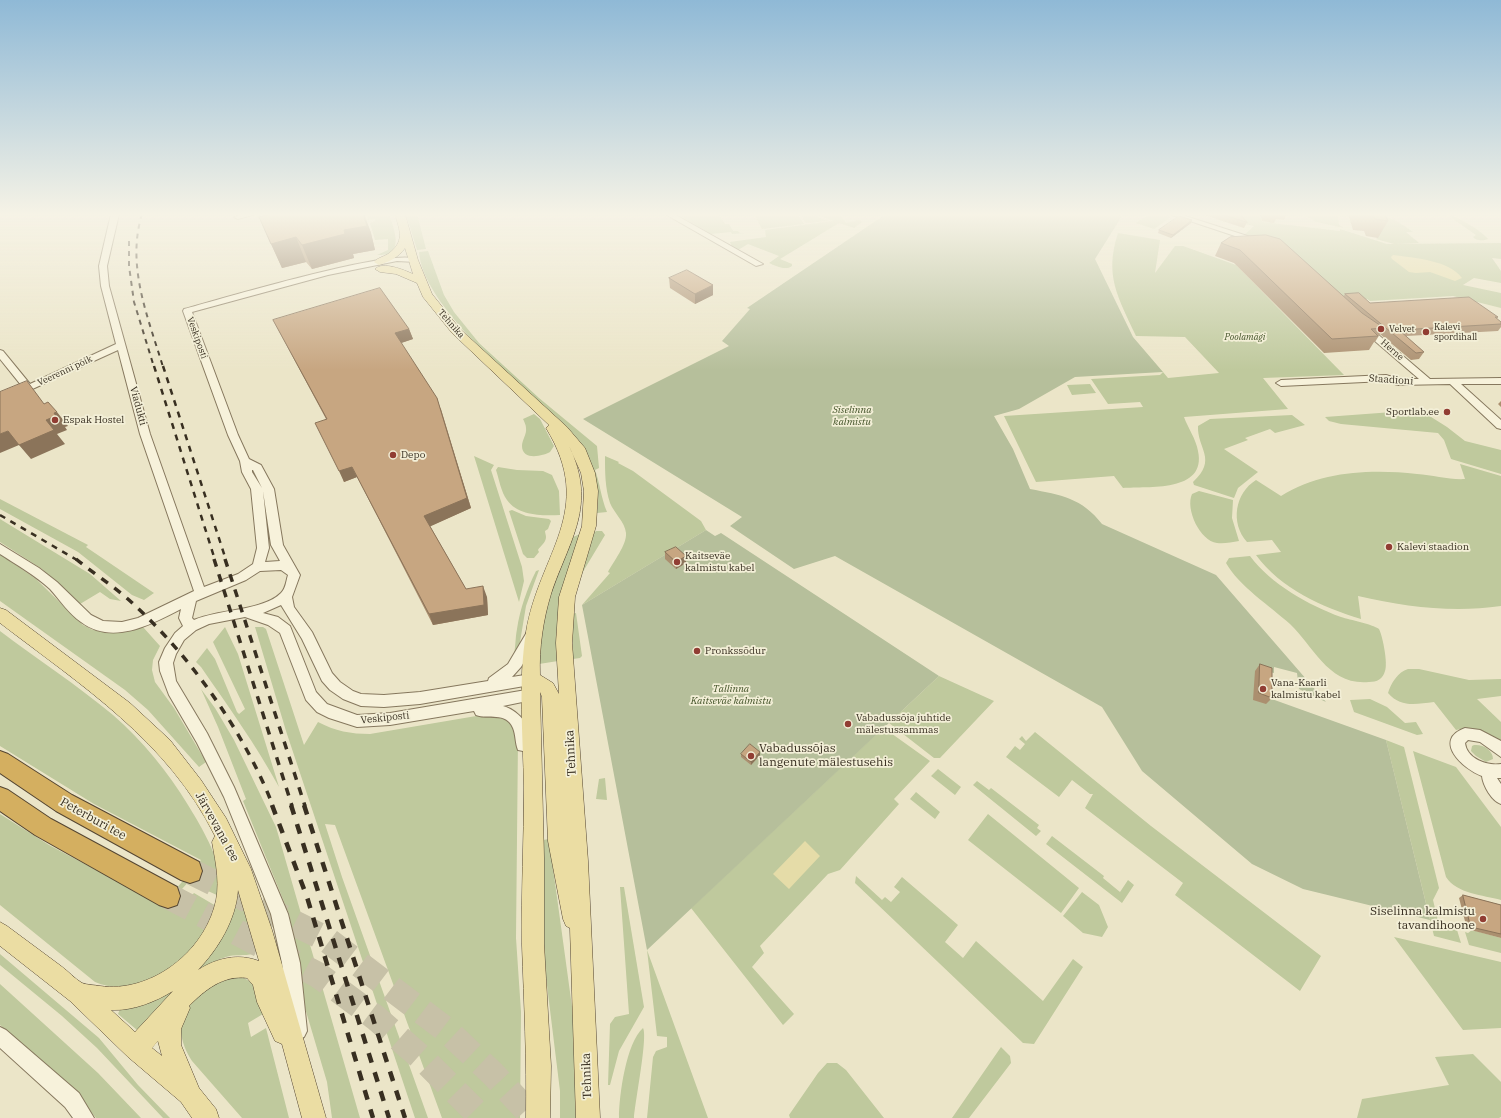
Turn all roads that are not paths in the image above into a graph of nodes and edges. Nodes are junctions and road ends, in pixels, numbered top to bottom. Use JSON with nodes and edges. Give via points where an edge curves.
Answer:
{"nodes":[{"id":1,"x":103,"y":266,"type":"edge"},
{"id":2,"x":374,"y":266,"type":"edge"},
{"id":3,"x":383,"y":266,"type":"edge"},
{"id":4,"x":415,"y":266,"type":"edge"},
{"id":5,"x":421,"y":281,"type":"junction"},
{"id":6,"x":1358,"y":323,"type":"edge"},
{"id":7,"x":122,"y":345,"type":"junction"},
{"id":8,"x":0,"y":353,"type":"edge"},
{"id":9,"x":1452,"y":381,"type":"junction"},
{"id":10,"x":1501,"y":381,"type":"edge"},
{"id":11,"x":1428,"y":382,"type":"junction"},
{"id":12,"x":1281,"y":383,"type":"dead end"},
{"id":13,"x":539,"y":410,"type":"junction"},
{"id":14,"x":1501,"y":426,"type":"edge"},
{"id":15,"x":245,"y":461,"type":"junction"},
{"id":16,"x":0,"y":548,"type":"edge"},
{"id":17,"x":258,"y":567,"type":"junction"},
{"id":18,"x":290,"y":569,"type":"junction"},
{"id":19,"x":201,"y":593,"type":"junction"},
{"id":20,"x":286,"y":596,"type":"junction"},
{"id":21,"x":190,"y":600,"type":"junction"},
{"id":22,"x":245,"y":612,"type":"junction"},
{"id":23,"x":0,"y":614,"type":"edge"},
{"id":24,"x":193,"y":625,"type":"junction"},
{"id":25,"x":533,"y":633,"type":"junction"},
{"id":26,"x":566,"y":674,"type":"junction"},
{"id":27,"x":484,"y":686,"type":"junction"},
{"id":28,"x":537,"y":688,"type":"junction"},
{"id":29,"x":457,"y":707,"type":"junction"},
{"id":30,"x":1501,"y":750,"type":"edge"},
{"id":31,"x":0,"y":761,"type":"edge"},
{"id":32,"x":1495,"y":771,"type":"edge"},
{"id":33,"x":534,"y":776,"type":"junction"},
{"id":34,"x":0,"y":798,"type":"edge"},
{"id":35,"x":1501,"y":798,"type":"edge"},
{"id":36,"x":219,"y":825,"type":"junction"},
{"id":37,"x":190,"y":871,"type":"tunnel mouth"},
{"id":38,"x":168,"y":896,"type":"tunnel mouth"},
{"id":39,"x":0,"y":933,"type":"edge"},
{"id":40,"x":583,"y":962,"type":"junction"},
{"id":41,"x":189,"y":992,"type":"junction"},
{"id":42,"x":78,"y":993,"type":"junction"},
{"id":43,"x":0,"y":1036,"type":"edge"},
{"id":44,"x":136,"y":1049,"type":"junction"},
{"id":45,"x":301,"y":1074,"type":"junction"},
{"id":46,"x":189,"y":1094,"type":"junction"},
{"id":47,"x":84,"y":1118,"type":"edge"},
{"id":48,"x":208,"y":1118,"type":"edge"},
{"id":49,"x":314,"y":1118,"type":"edge"},
{"id":50,"x":538,"y":1118,"type":"edge"},
{"id":51,"x":588,"y":1118,"type":"edge"}],
"edges":[{"from":1,"to":7,"type":"street","name":"Viadukti","via":[[105,286]]},
{"from":2,"to":15,"type":"street","name":"Veskiposti","via":[[287,284],[187,311]]},
{"from":3,"to":5,"type":"main road"},
{"from":4,"to":5,"type":"main road","name":"Tehnika"},
{"from":5,"to":13,"type":"main road","name":"Tehnika","via":[[427,295],[456,331]]},
{"from":6,"to":11,"type":"street","name":"Herne"},
{"from":7,"to":8,"type":"street","name":"Veerenni põik","via":[[28,388]]},
{"from":7,"to":19,"type":"street","name":"Viadukti","via":[[145,434]]},
{"from":9,"to":10,"type":"street","name":"Staadioni"},
{"from":9,"to":11,"type":"street","name":"Staadioni"},
{"from":9,"to":14,"type":"street"},
{"from":11,"to":12,"type":"street","name":"Staadioni","via":[[1398,382],[1386,378]]},
{"from":13,"to":25,"type":"main road","name":"Tehnika","via":[[562,446],[571,470],[574,490],[568,533],[544,591]]},
{"from":13,"to":26,"type":"main road","name":"Tehnika","via":[[578,448],[588,472],[591,491],[589,526],[567,597],[564,643]]},
{"from":15,"to":17,"type":"street","name":"Veskiposti","via":[[247,472],[257,489],[263,548]]},
{"from":15,"to":18,"type":"street","name":"Veskiposti","via":[[257,468],[268,489],[276,545]]},
{"from":16,"to":21,"type":"street","via":[[53,585],[86,619],[102,626],[122,627],[141,623]]},
{"from":17,"to":18,"type":"street","via":[[283,565]]},
{"from":17,"to":19,"type":"street","via":[[242,577]]},
{"from":18,"to":20,"type":"street","via":[[294,575],[292,586]]},
{"from":19,"to":21,"type":"street"},
{"from":20,"to":22,"type":"street","via":[[270,606]]},
{"from":20,"to":27,"type":"street","name":"Veskiposti","via":[[288,608],[307,636],[327,677],[348,695],[361,700],[384,701],[420,698]]},
{"from":21,"to":24,"type":"street","via":[[185,618]]},
{"from":22,"to":24,"type":"street","via":[[216,616]]},
{"from":22,"to":29,"type":"street","name":"Veskiposti","via":[[273,621],[285,630],[312,696],[322,708],[334,714],[357,721],[390,719]]},
{"from":23,"to":36,"type":"main road","name":"Järvevana tee","via":[[124,708],[164,746]]},
{"from":24,"to":45,"type":"street","via":[[174,643],[166,663],[168,680],[220,773],[256,852],[283,924],[294,986]]},
{"from":25,"to":27,"type":"street","via":[[514,668]]},
{"from":25,"to":28,"type":"main road","name":"Tehnika"},
{"from":26,"to":28,"type":"main road"},
{"from":26,"to":40,"type":"main road","name":"Tehnika"},
{"from":27,"to":28,"type":"street","name":"Veskiposti"},
{"from":28,"to":29,"type":"street","name":"Veskiposti"},
{"from":28,"to":33,"type":"main road","name":"Tehnika"},
{"from":28,"to":40,"type":"main road","via":[[551,697],[558,841]]},
{"from":29,"to":33,"type":"street","via":[[472,712],[495,709],[516,718],[523,733],[524,766]]},
{"from":30,"to":32,"type":"street","via":[[1493,742],[1478,735],[1466,734],[1458,740],[1460,750],[1466,759],[1477,767]]},
{"from":31,"to":37,"type":"highway","name":"Peterburi tee","via":[[64,803]]},
{"from":32,"to":35,"type":"street","via":[[1490,780]]},
{"from":33,"to":50,"type":"main road","name":"Tehnika","via":[[533,944],[539,1066]]},
{"from":34,"to":38,"type":"highway","via":[[49,830]]},
{"from":36,"to":42,"type":"main road","via":[[228,876],[225,908],[214,934],[202,950],[184,970],[168,982],[149,991],[127,998],[99,998]]},
{"from":36,"to":45,"type":"main road","name":"Järvevana tee","via":[[241,869],[254,907],[280,992]]},
{"from":39,"to":42,"type":"main road"},
{"from":40,"to":51,"type":"main road","name":"Tehnika"},
{"from":41,"to":44,"type":"main road"},
{"from":41,"to":45,"type":"main road","via":[[206,976],[224,968],[250,968],[260,976],[267,998]]},
{"from":41,"to":46,"type":"main road","via":[[170,1028],[169,1045]]},
{"from":42,"to":44,"type":"main road"},
{"from":43,"to":47,"type":"street","via":[[72,1100]]},
{"from":44,"to":46,"type":"main road"},
{"from":45,"to":49,"type":"main road","name":"Järvevana tee"},
{"from":46,"to":48,"type":"main road"}]}
